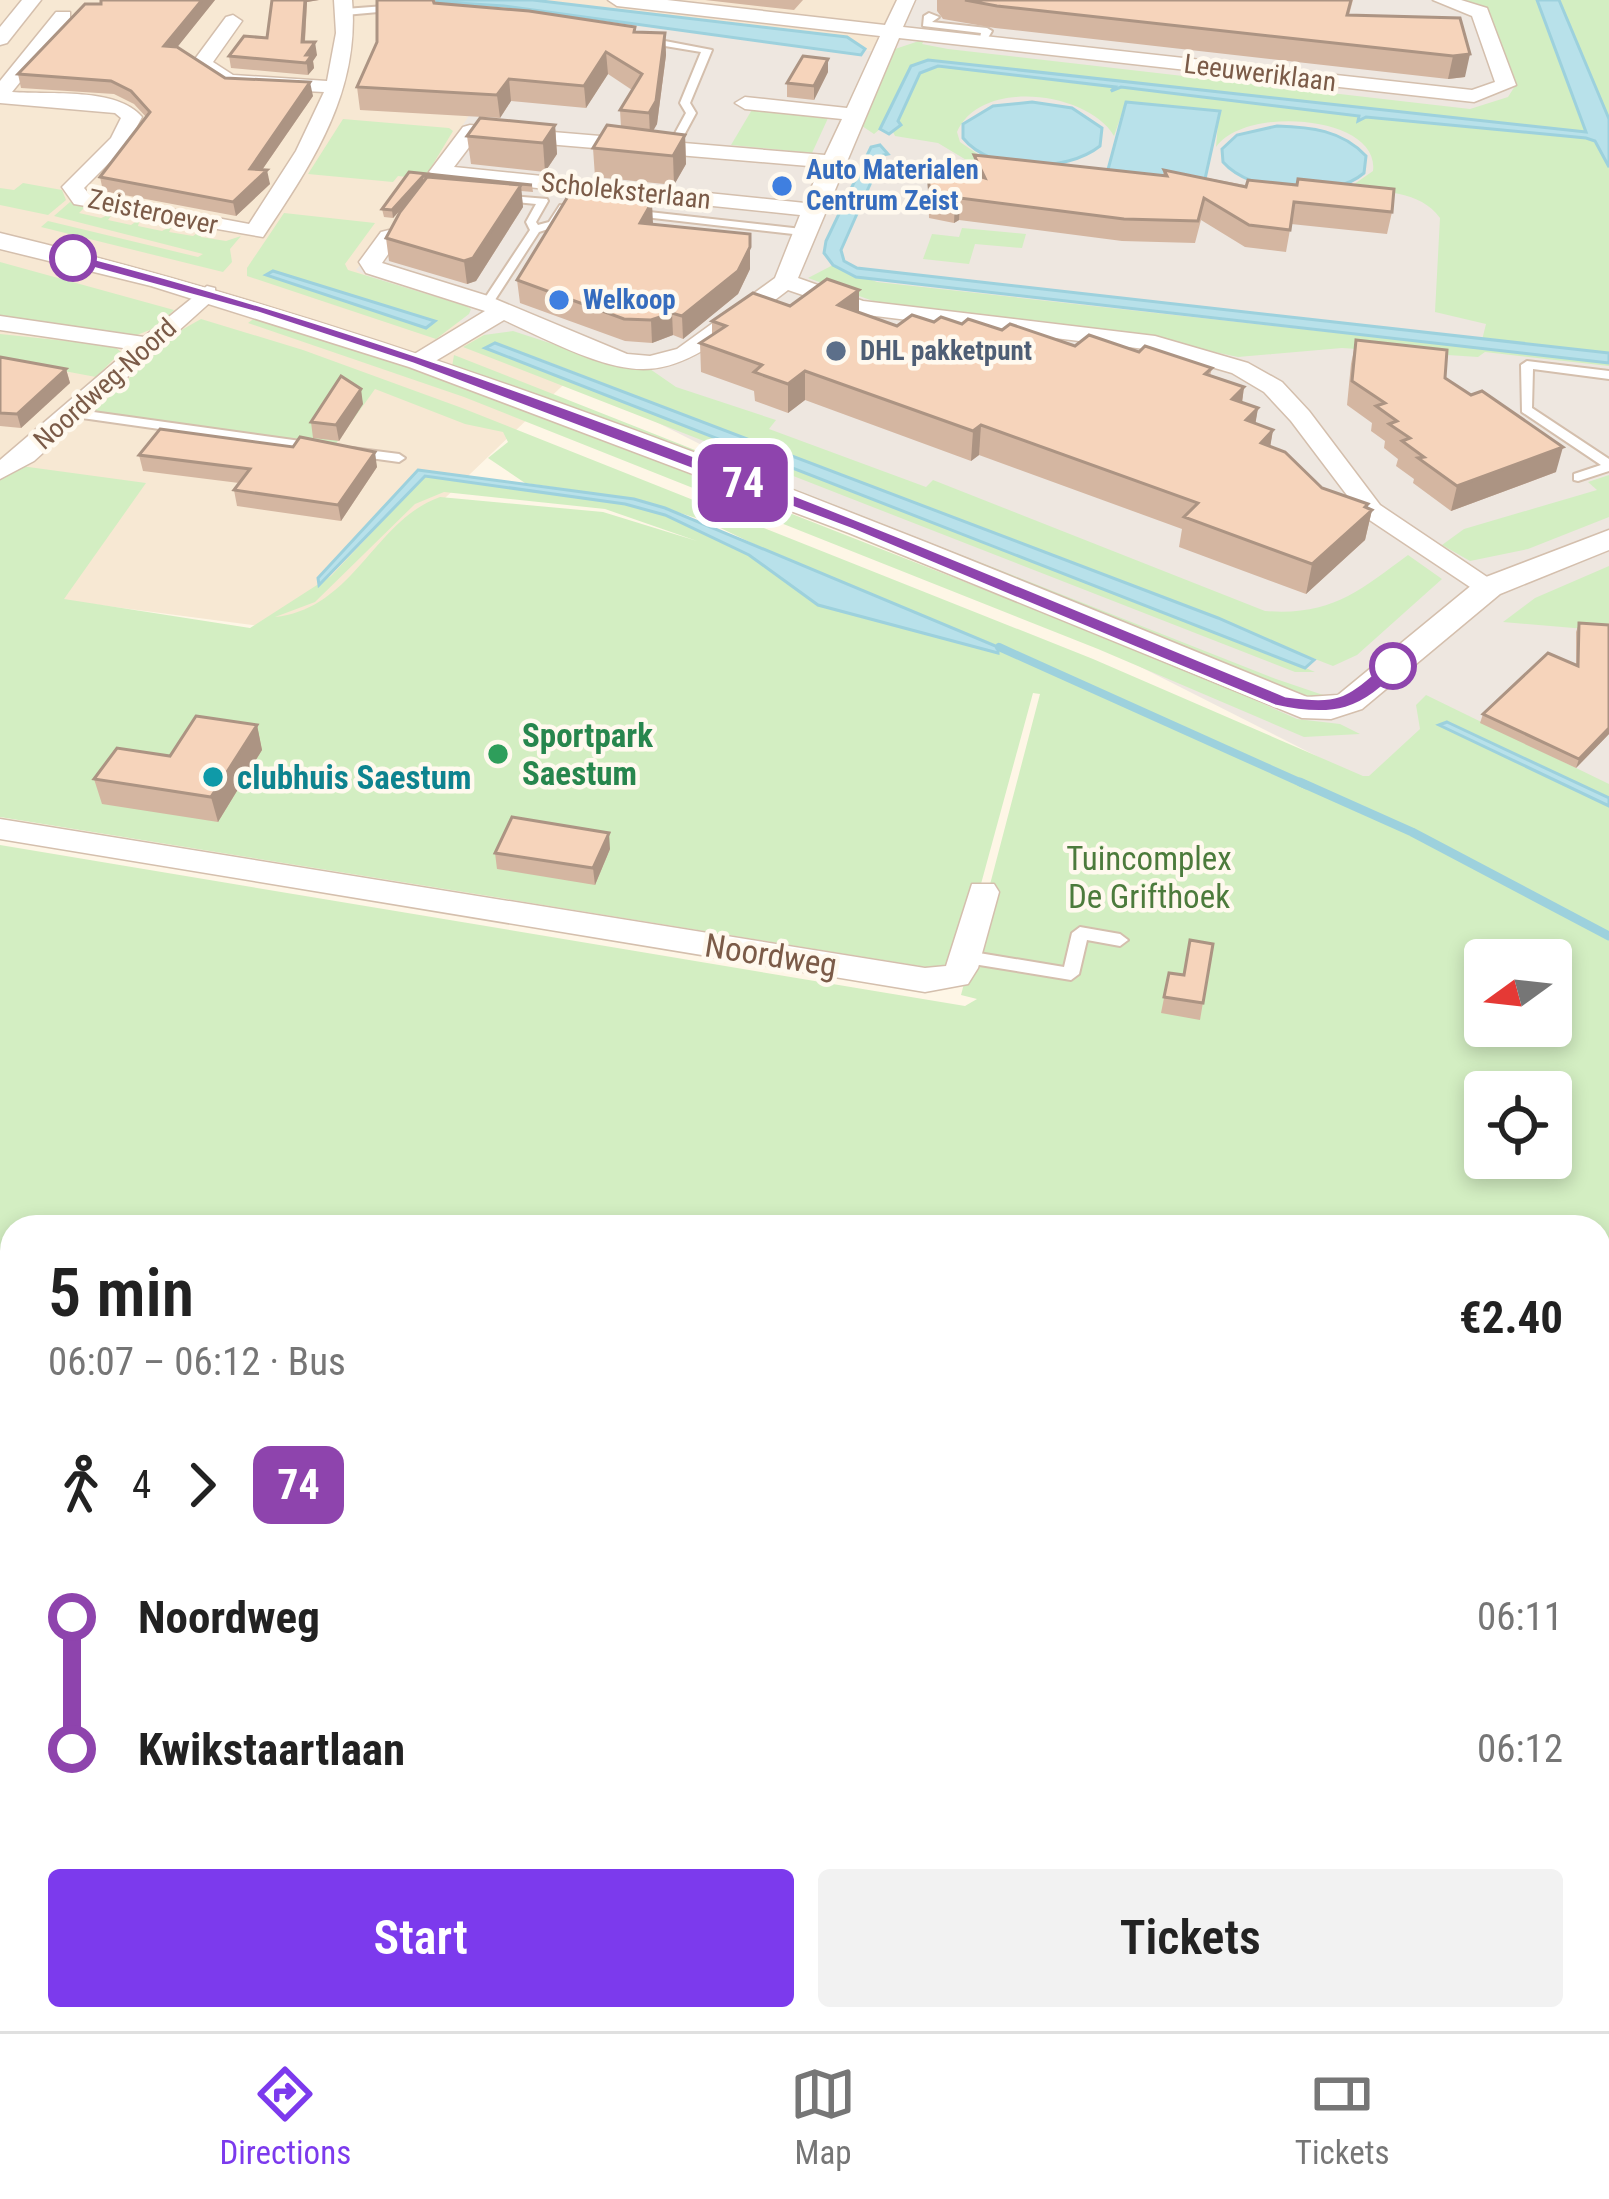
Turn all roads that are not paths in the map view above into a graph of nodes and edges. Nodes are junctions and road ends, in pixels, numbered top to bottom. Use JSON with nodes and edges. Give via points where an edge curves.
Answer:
{"nodes":[{"id":1,"x":32,"y":0,"type":"edge"},
{"id":2,"x":617,"y":0,"type":"edge"},
{"id":3,"x":815,"y":0,"type":"edge"},
{"id":4,"x":906,"y":0,"type":"edge"},
{"id":5,"x":1442,"y":0,"type":"edge"},
{"id":6,"x":344,"y":6,"type":"edge"},
{"id":7,"x":421,"y":10,"type":"edge"},
{"id":8,"x":64,"y":16,"type":"dead end"},
{"id":9,"x":934,"y":16,"type":"dead end"},
{"id":10,"x":232,"y":21,"type":"dead end"},
{"id":11,"x":808,"y":21,"type":"junction"},
{"id":12,"x":894,"y":32,"type":"junction"},
{"id":13,"x":623,"y":37,"type":"edge"},
{"id":14,"x":0,"y":39,"type":"edge"},
{"id":15,"x":982,"y":41,"type":"junction"},
{"id":16,"x":337,"y":87,"type":"junction"},
{"id":17,"x":0,"y":95,"type":"edge"},
{"id":18,"x":745,"y":103,"type":"dead end"},
{"id":19,"x":858,"y":115,"type":"junction"},
{"id":20,"x":672,"y":148,"type":"junction"},
{"id":21,"x":834,"y":163,"type":"junction"},
{"id":22,"x":472,"y":195,"type":"edge"},
{"id":23,"x":588,"y":209,"type":"edge"},
{"id":24,"x":811,"y":210,"type":"junction"},
{"id":25,"x":611,"y":211,"type":"edge"},
{"id":26,"x":394,"y":230,"type":"edge"},
{"id":27,"x":535,"y":230,"type":"junction"},
{"id":28,"x":802,"y":232,"type":"junction"},
{"id":29,"x":0,"y":241,"type":"edge"},
{"id":30,"x":785,"y":281,"type":"junction"},
{"id":31,"x":207,"y":293,"type":"junction"},
{"id":32,"x":493,"y":308,"type":"junction"},
{"id":33,"x":0,"y":322,"type":"edge"},
{"id":34,"x":147,"y":345,"type":"junction"},
{"id":35,"x":419,"y":361,"type":"junction"},
{"id":36,"x":1609,"y":375,"type":"edge"},
{"id":37,"x":72,"y":413,"type":"junction"},
{"id":38,"x":399,"y":458,"type":"dead end"},
{"id":39,"x":1609,"y":466,"type":"edge"},
{"id":40,"x":0,"y":471,"type":"edge"},
{"id":41,"x":1578,"y":477,"type":"dead end"},
{"id":42,"x":1609,"y":539,"type":"edge"},
{"id":43,"x":1489,"y":587,"type":"junction"},
{"id":44,"x":0,"y":829,"type":"edge"},
{"id":45,"x":983,"y":892,"type":"dead end"},
{"id":46,"x":1120,"y":940,"type":"dead end"},
{"id":47,"x":967,"y":957,"type":"junction"}],
"edges":[{"from":1,"to":14,"type":"street"},
{"from":2,"to":11,"type":"street","name":"Leeuweriklaan"},
{"from":3,"to":11,"type":"street"},
{"from":4,"to":12,"type":"street"},
{"from":5,"to":15,"type":"street","name":"Leeuweriklaan","via":[[1480,12],[1506,85],[1455,95]]},
{"from":6,"to":7,"type":"lane"},
{"from":6,"to":16,"type":"street"},
{"from":8,"to":17,"type":"street","name":"Zeisteroever"},
{"from":9,"to":15,"type":"lane","via":[[926,24],[987,31]]},
{"from":10,"to":16,"type":"street","via":[[202,63],[228,82]]},
{"from":11,"to":12,"type":"street","name":"Leeuweriklaan"},
{"from":12,"to":15,"type":"street","name":"Leeuweriklaan"},
{"from":12,"to":19,"type":"street"},
{"from":13,"to":20,"type":"lane","via":[[707,50]]},
{"from":16,"to":17,"type":"street","name":"Zeisteroever","via":[[330,112],[254,232],[82,200],[73,187],[120,141],[132,117],[121,107]]},
{"from":18,"to":19,"type":"street"},
{"from":19,"to":21,"type":"street"},
{"from":20,"to":21,"type":"street"},
{"from":20,"to":24,"type":"street","name":"Scholeksterlaan","via":[[470,130],[440,172]]},
{"from":21,"to":24,"type":"street"},
{"from":22,"to":27,"type":"lane","via":[[543,201]]},
{"from":23,"to":27,"type":"lane","via":[[564,206],[553,224]]},
{"from":24,"to":28,"type":"street"},
{"from":25,"to":28,"type":"lane"},
{"from":26,"to":32,"type":"street","via":[[370,262],[374,268]]},
{"from":27,"to":32,"type":"lane"},
{"from":28,"to":30,"type":"street"},
{"from":29,"to":31,"type":"street"},
{"from":30,"to":32,"type":"street","via":[[661,362],[617,358]]},
{"from":30,"to":43,"type":"street","via":[[859,307],[1154,343],[1240,368],[1274,387],[1371,510]]},
{"from":31,"to":34,"type":"street","name":"Noordweg-Noord"},
{"from":31,"to":35,"type":"street"},
{"from":32,"to":35,"type":"street"},
{"from":33,"to":34,"type":"street"},
{"from":34,"to":37,"type":"street","name":"Noordweg-Noord"},
{"from":35,"to":43,"type":"street","via":[[882,535],[1282,702],[1331,708],[1359,696]]},
{"from":36,"to":39,"type":"lane","via":[[1527,365],[1526,410]]},
{"from":37,"to":38,"type":"lane"},
{"from":37,"to":40,"type":"street","name":"Noordweg-Noord"},
{"from":39,"to":41,"type":"lane"},
{"from":42,"to":43,"type":"street"},
{"from":44,"to":47,"type":"street","name":"Noordweg","via":[[925,980],[957,976]]},
{"from":45,"to":47,"type":"street"},
{"from":46,"to":47,"type":"lane","via":[[1080,934],[1071,974]]}]}
